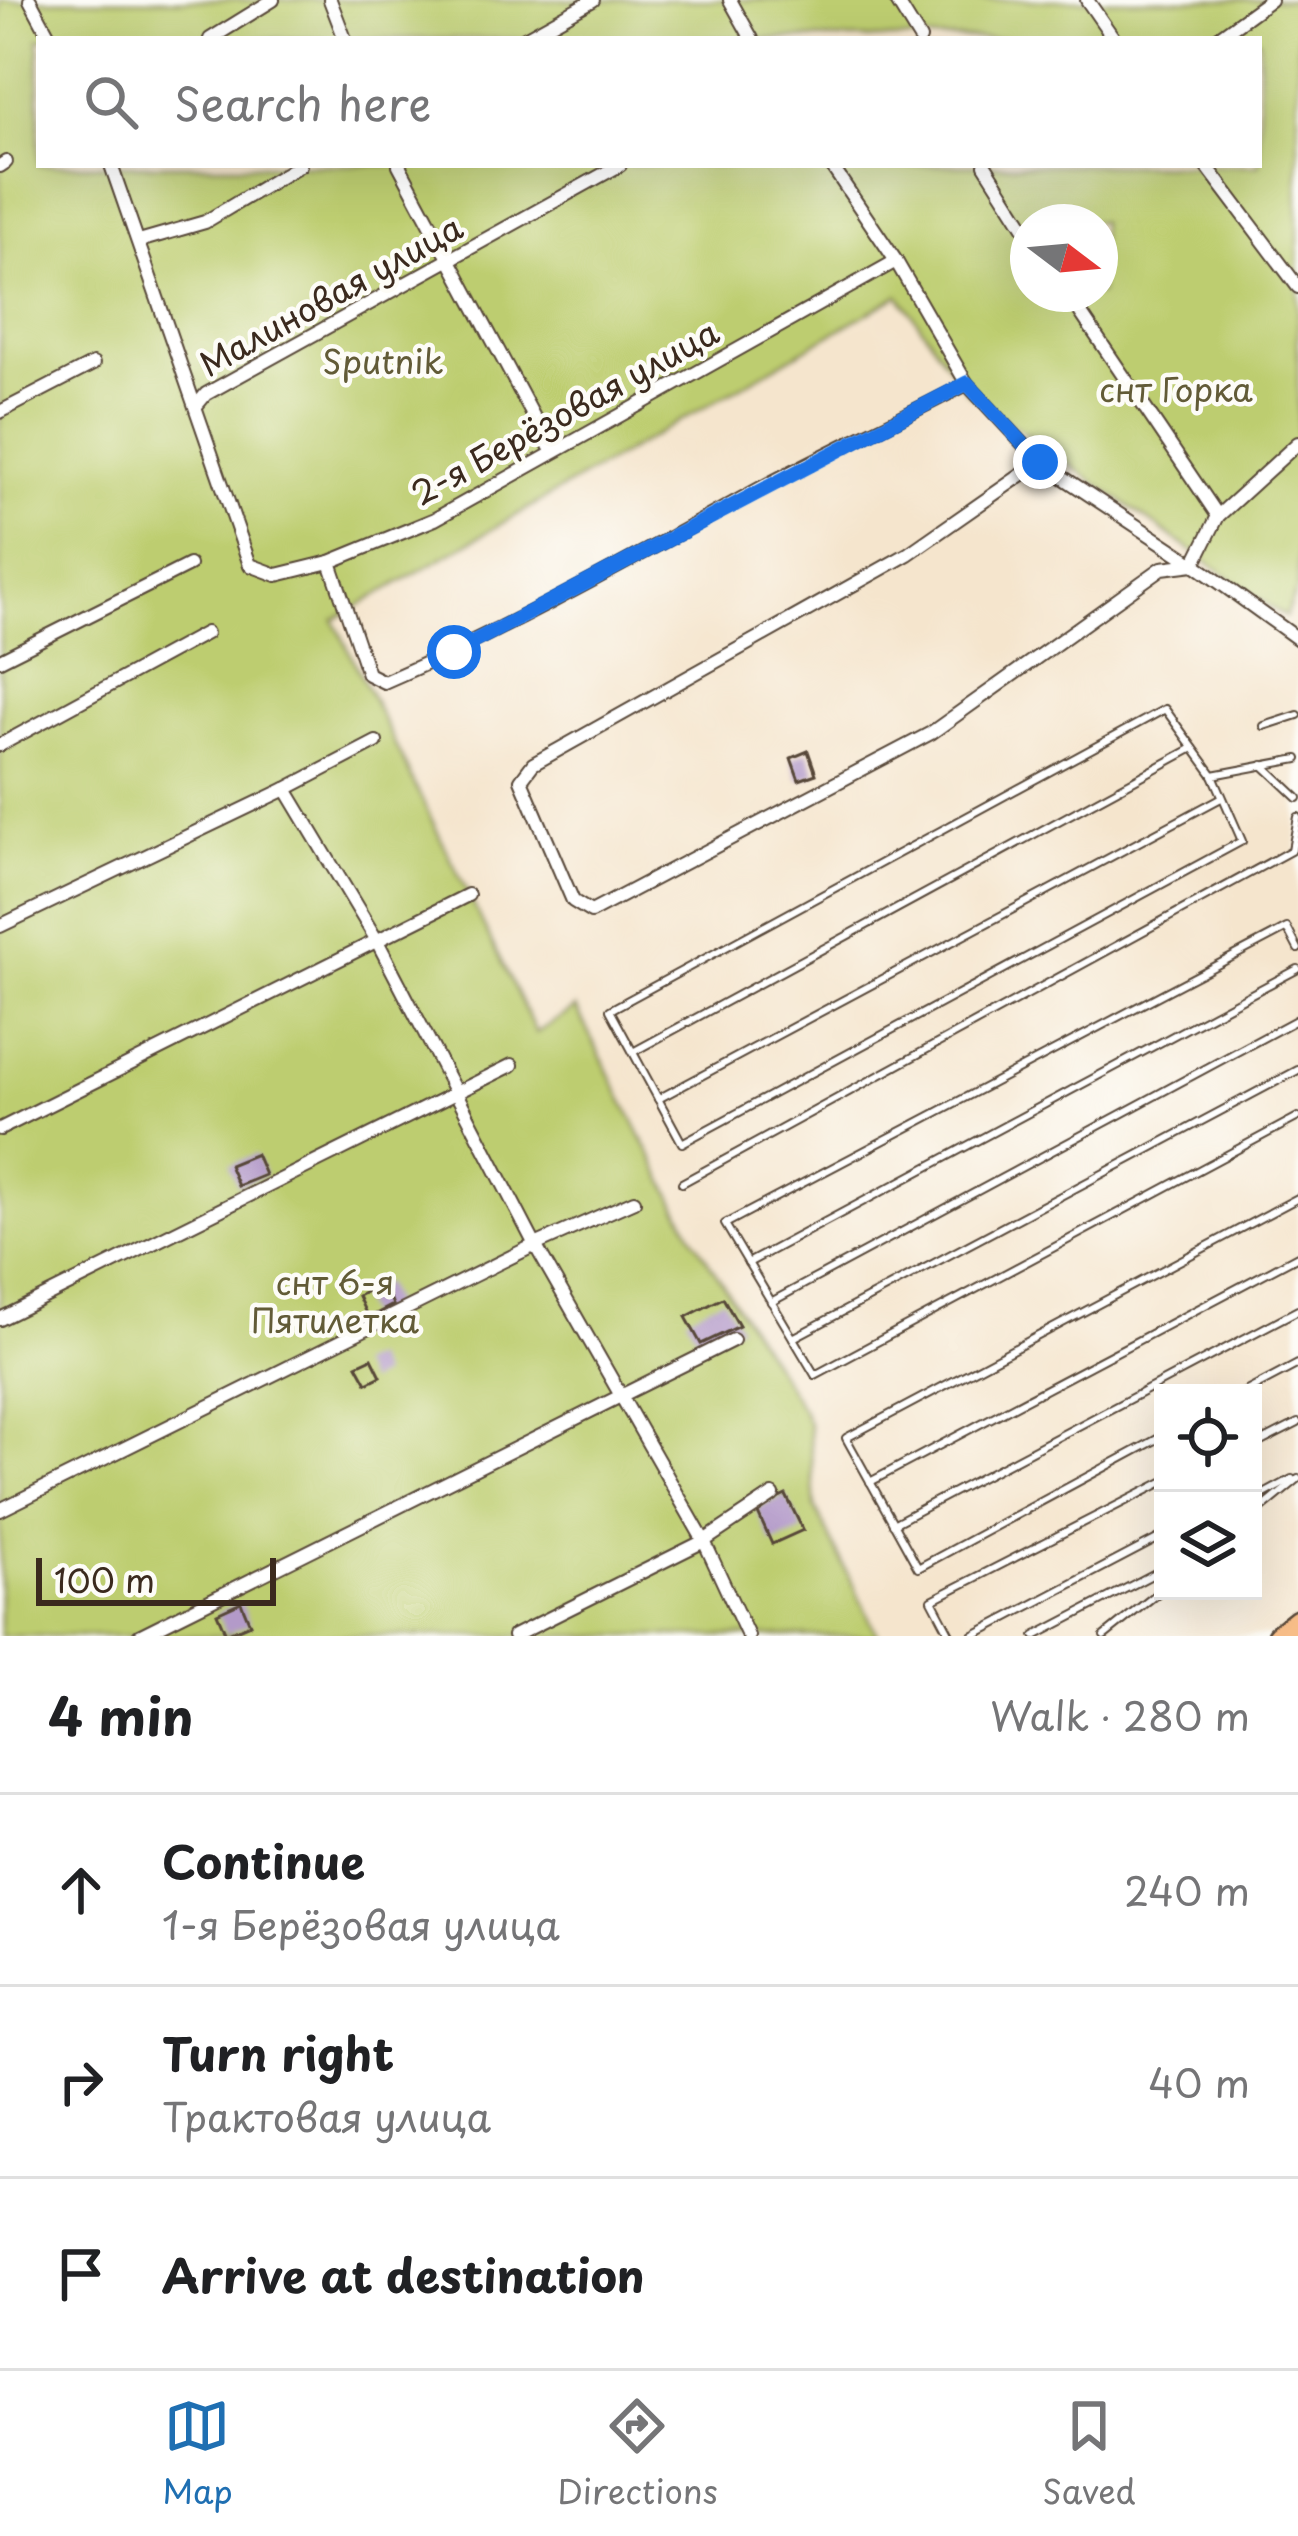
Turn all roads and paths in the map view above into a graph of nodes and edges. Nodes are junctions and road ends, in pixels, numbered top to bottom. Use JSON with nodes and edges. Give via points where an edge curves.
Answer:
{"nodes":[{"id":1,"x":30,"y":0,"type":"edge"},
{"id":2,"x":273,"y":0,"type":"edge"},
{"id":3,"x":330,"y":0,"type":"edge"},
{"id":4,"x":593,"y":0,"type":"edge"},
{"id":5,"x":730,"y":0,"type":"edge"},
{"id":6,"x":896,"y":0,"type":"edge"},
{"id":7,"x":1087,"y":0,"type":"edge"},
{"id":8,"x":1270,"y":0,"type":"edge"},
{"id":9,"x":49,"y":36,"type":"edge"},
{"id":10,"x":215,"y":36,"type":"edge"},
{"id":11,"x":344,"y":36,"type":"edge"},
{"id":12,"x":528,"y":36,"type":"edge"},
{"id":13,"x":750,"y":36,"type":"edge"},
{"id":14,"x":918,"y":36,"type":"edge"},
{"id":15,"x":1112,"y":36,"type":"edge"},
{"id":16,"x":1220,"y":36,"type":"edge"},
{"id":17,"x":112,"y":168,"type":"edge"},
{"id":18,"x":295,"y":168,"type":"edge"},
{"id":19,"x":401,"y":168,"type":"edge"},
{"id":20,"x":615,"y":168,"type":"edge"},
{"id":21,"x":833,"y":168,"type":"edge"},
{"id":22,"x":987,"y":168,"type":"edge"},
{"id":23,"x":1208,"y":168,"type":"edge"},
{"id":24,"x":1010,"y":204,"type":"edge"},
{"id":25,"x":140,"y":241,"type":"junction"},
{"id":26,"x":448,"y":261,"type":"junction"},
{"id":27,"x":896,"y":261,"type":"junction"},
{"id":28,"x":1298,"y":287,"type":"edge"},
{"id":29,"x":1080,"y":312,"type":"edge"},
{"id":30,"x":93,"y":364,"type":"dead end"},
{"id":31,"x":967,"y":383,"type":"junction"},
{"id":32,"x":196,"y":406,"type":"junction"},
{"id":33,"x":0,"y":412,"type":"edge"},
{"id":34,"x":1298,"y":443,"type":"edge"},
{"id":35,"x":552,"y":452,"type":"junction"},
{"id":36,"x":1040,"y":462,"type":"junction"},
{"id":37,"x":1218,"y":516,"type":"junction"},
{"id":38,"x":330,"y":562,"type":"junction"},
{"id":39,"x":1194,"y":564,"type":"junction"},
{"id":40,"x":189,"y":565,"type":"dead end"},
{"id":41,"x":206,"y":632,"type":"dead end"},
{"id":42,"x":1298,"y":639,"type":"edge"},
{"id":43,"x":0,"y":660,"type":"edge"},
{"id":44,"x":1298,"y":715,"type":"edge"},
{"id":45,"x":1264,"y":726,"type":"dead end"},
{"id":46,"x":376,"y":742,"type":"dead end"},
{"id":47,"x":0,"y":745,"type":"edge"},
{"id":48,"x":1193,"y":748,"type":"junction"},
{"id":49,"x":1298,"y":759,"type":"edge"},
{"id":50,"x":1263,"y":765,"type":"junction"},
{"id":51,"x":1213,"y":775,"type":"junction"},
{"id":52,"x":286,"y":789,"type":"junction"},
{"id":53,"x":1223,"y":797,"type":"junction"},
{"id":54,"x":1298,"y":798,"type":"edge"},
{"id":55,"x":1298,"y":818,"type":"edge"},
{"id":56,"x":468,"y":895,"type":"dead end"},
{"id":57,"x":0,"y":926,"type":"edge"},
{"id":58,"x":376,"y":939,"type":"junction"},
{"id":59,"x":1298,"y":949,"type":"edge"},
{"id":60,"x":1298,"y":969,"type":"edge"},
{"id":61,"x":1298,"y":1018,"type":"edge"},
{"id":62,"x":633,"y":1052,"type":"junction"},
{"id":63,"x":512,"y":1065,"type":"dead end"},
{"id":64,"x":1298,"y":1070,"type":"edge"},
{"id":65,"x":457,"y":1094,"type":"junction"},
{"id":66,"x":658,"y":1100,"type":"junction"},
{"id":67,"x":1298,"y":1117,"type":"edge"},
{"id":68,"x":0,"y":1130,"type":"edge"},
{"id":69,"x":682,"y":1183,"type":"dead end"},
{"id":70,"x":1298,"y":1198,"type":"edge"},
{"id":71,"x":634,"y":1201,"type":"dead end"},
{"id":72,"x":535,"y":1245,"type":"junction"},
{"id":73,"x":1298,"y":1256,"type":"edge"},
{"id":74,"x":748,"y":1263,"type":"junction"},
{"id":75,"x":771,"y":1302,"type":"junction"},
{"id":76,"x":1298,"y":1310,"type":"edge"},
{"id":77,"x":0,"y":1319,"type":"edge"},
{"id":78,"x":793,"y":1338,"type":"junction"},
{"id":79,"x":733,"y":1340,"type":"dead end"},
{"id":80,"x":1298,"y":1364,"type":"edge"},
{"id":81,"x":1261,"y":1384,"type":"edge"},
{"id":82,"x":621,"y":1396,"type":"junction"},
{"id":83,"x":1298,"y":1423,"type":"edge"},
{"id":84,"x":1154,"y":1441,"type":"edge"},
{"id":85,"x":1262,"y":1441,"type":"edge"},
{"id":86,"x":1298,"y":1478,"type":"edge"},
{"id":87,"x":870,"y":1482,"type":"junction"},
{"id":88,"x":1154,"y":1487,"type":"edge"},
{"id":89,"x":773,"y":1495,"type":"dead end"},
{"id":90,"x":1262,"y":1496,"type":"edge"},
{"id":91,"x":1262,"y":1508,"type":"edge"},
{"id":92,"x":0,"y":1510,"type":"edge"},
{"id":93,"x":893,"y":1524,"type":"junction"},
{"id":94,"x":704,"y":1541,"type":"junction"},
{"id":95,"x":1154,"y":1541,"type":"edge"},
{"id":96,"x":1154,"y":1574,"type":"edge"},
{"id":97,"x":1154,"y":1596,"type":"edge"},
{"id":98,"x":1298,"y":1620,"type":"edge"},
{"id":99,"x":139,"y":1636,"type":"edge"},
{"id":100,"x":514,"y":1636,"type":"edge"},
{"id":101,"x":748,"y":1636,"type":"edge"},
{"id":102,"x":951,"y":1636,"type":"edge"},
{"id":103,"x":972,"y":1636,"type":"edge"},
{"id":104,"x":1035,"y":1636,"type":"edge"},
{"id":105,"x":1104,"y":1636,"type":"edge"},
{"id":106,"x":1278,"y":1636,"type":"edge"}],
"edges":[{"from":1,"to":9,"type":"street"},
{"from":2,"to":10,"type":"street"},
{"from":3,"to":11,"type":"street"},
{"from":4,"to":12,"type":"street"},
{"from":5,"to":13,"type":"street"},
{"from":6,"to":14,"type":"street"},
{"from":7,"to":15,"type":"street"},
{"from":8,"to":16,"type":"street"},
{"from":17,"to":25,"type":"street"},
{"from":18,"to":25,"type":"street","via":[[205,222]]},
{"from":19,"to":26,"type":"street"},
{"from":20,"to":26,"type":"street","name":"Малиновая улица"},
{"from":21,"to":27,"type":"street"},
{"from":22,"to":24,"type":"street"},
{"from":23,"to":28,"type":"street"},
{"from":25,"to":32,"type":"street"},
{"from":26,"to":32,"type":"street","name":"Малиновая улица"},
{"from":26,"to":35,"type":"street"},
{"from":27,"to":31,"type":"street"},
{"from":27,"to":35,"type":"street","name":"2-я Берёзовая улица"},
{"from":29,"to":37,"type":"street"},
{"from":30,"to":33,"type":"street"},
{"from":31,"to":36,"type":"street"},
{"from":31,"to":38,"type":"street","via":[[384,682],[368,674]]},
{"from":32,"to":38,"type":"street","name":"2-я Берёзовая улица","via":[[250,565],[277,575]]},
{"from":34,"to":37,"type":"street"},
{"from":35,"to":38,"type":"street","name":"2-я Берёзовая улица","via":[[435,519]]},
{"from":36,"to":39,"type":"street"},
{"from":36,"to":39,"type":"street","via":[[908,554],[533,764],[521,780],[574,901],[592,912],[931,733],[1162,568]]},
{"from":37,"to":39,"type":"street"},
{"from":39,"to":42,"type":"street"},
{"from":40,"to":43,"type":"street"},
{"from":41,"to":47,"type":"street"},
{"from":44,"to":45,"type":"lane"},
{"from":46,"to":52,"type":"street"},
{"from":48,"to":51,"type":"lane"},
{"from":48,"to":62,"type":"lane"},
{"from":48,"to":62,"type":"lane","via":[[1165,709],[610,1010]]},
{"from":49,"to":50,"type":"lane"},
{"from":50,"to":51,"type":"lane"},
{"from":50,"to":54,"type":"lane"},
{"from":51,"to":53,"type":"lane"},
{"from":52,"to":57,"type":"street"},
{"from":52,"to":58,"type":"street"},
{"from":53,"to":66,"type":"lane"},
{"from":53,"to":66,"type":"lane","via":[[1242,841],[682,1143]]},
{"from":55,"to":69,"type":"lane","via":[[1292,850]]},
{"from":56,"to":58,"type":"street"},
{"from":58,"to":65,"type":"street"},
{"from":58,"to":68,"type":"street"},
{"from":59,"to":74,"type":"lane","via":[[1287,928],[724,1224]]},
{"from":60,"to":74,"type":"lane"},
{"from":61,"to":75,"type":"lane"},
{"from":62,"to":66,"type":"lane"},
{"from":63,"to":65,"type":"street"},
{"from":64,"to":78,"type":"lane"},
{"from":65,"to":72,"type":"street"},
{"from":65,"to":77,"type":"street"},
{"from":67,"to":78,"type":"lane","via":[[815,1375]]},
{"from":70,"to":87,"type":"lane","via":[[846,1438]]},
{"from":71,"to":72,"type":"street"},
{"from":72,"to":82,"type":"street"},
{"from":72,"to":92,"type":"street"},
{"from":73,"to":87,"type":"lane"},
{"from":74,"to":75,"type":"lane"},
{"from":75,"to":78,"type":"lane"},
{"from":76,"to":93,"type":"lane"},
{"from":79,"to":82,"type":"street"},
{"from":80,"to":81,"type":"lane"},
{"from":82,"to":94,"type":"street"},
{"from":82,"to":99,"type":"street"},
{"from":83,"to":85,"type":"lane"},
{"from":84,"to":93,"type":"lane","via":[[918,1568]]},
{"from":86,"to":90,"type":"lane"},
{"from":86,"to":91,"type":"lane"},
{"from":87,"to":93,"type":"lane"},
{"from":88,"to":102,"type":"lane","via":[[932,1600]]},
{"from":89,"to":94,"type":"street"},
{"from":94,"to":100,"type":"street"},
{"from":94,"to":101,"type":"street"},
{"from":95,"to":103,"type":"lane"},
{"from":96,"to":104,"type":"lane"},
{"from":97,"to":105,"type":"lane"},
{"from":98,"to":106,"type":"main road"}]}
